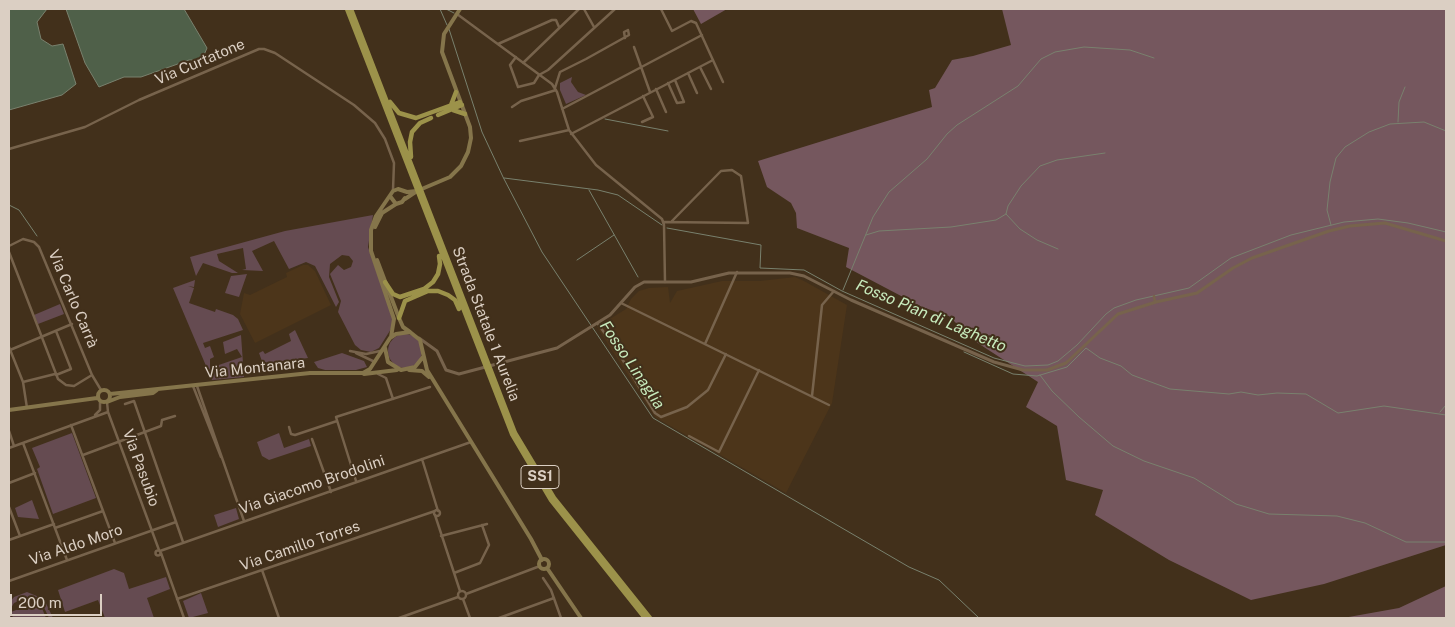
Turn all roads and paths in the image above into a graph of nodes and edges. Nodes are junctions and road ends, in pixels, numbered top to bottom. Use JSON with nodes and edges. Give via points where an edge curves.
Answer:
{"nodes":[{"id":1,"x":347,"y":9,"type":"edge"},
{"id":2,"x":351,"y":9,"type":"edge"},
{"id":3,"x":460,"y":9,"type":"edge"},
{"id":4,"x":579,"y":9,"type":"edge"},
{"id":5,"x":584,"y":9,"type":"edge"},
{"id":6,"x":615,"y":9,"type":"edge"},
{"id":7,"x":661,"y":9,"type":"edge"},
{"id":8,"x":457,"y":14,"type":"junction"},
{"id":9,"x":559,"y":27,"type":"junction"},
{"id":10,"x":594,"y":27,"type":"junction"},
{"id":11,"x":702,"y":35,"type":"junction"},
{"id":12,"x":625,"y":38,"type":"dead end"},
{"id":13,"x":498,"y":44,"type":"junction"},
{"id":14,"x":634,"y":47,"type":"dead end"},
{"id":15,"x":516,"y":57,"type":"junction"},
{"id":16,"x":713,"y":60,"type":"junction"},
{"id":17,"x":523,"y":63,"type":"junction"},
{"id":18,"x":700,"y":67,"type":"junction"},
{"id":19,"x":641,"y":69,"type":"junction"},
{"id":20,"x":688,"y":73,"type":"junction"},
{"id":21,"x":539,"y":75,"type":"junction"},
{"id":22,"x":675,"y":80,"type":"junction"},
{"id":23,"x":723,"y":82,"type":"dead end"},
{"id":24,"x":668,"y":83,"type":"junction"},
{"id":25,"x":556,"y":89,"type":"junction"},
{"id":26,"x":656,"y":89,"type":"junction"},
{"id":27,"x":710,"y":89,"type":"dead end"},
{"id":28,"x":383,"y":91,"type":"junction"},
{"id":29,"x":456,"y":92,"type":"junction"},
{"id":30,"x":650,"y":92,"type":"junction"},
{"id":31,"x":698,"y":93,"type":"dead end"},
{"id":32,"x":644,"y":96,"type":"junction"},
{"id":33,"x":461,"y":104,"type":"junction"},
{"id":34,"x":512,"y":107,"type":"dead end"},
{"id":35,"x":451,"y":108,"type":"junction"},
{"id":36,"x":562,"y":109,"type":"junction"},
{"id":37,"x":666,"y":112,"type":"dead end"},
{"id":38,"x":465,"y":114,"type":"junction"},
{"id":39,"x":642,"y":122,"type":"dead end"},
{"id":40,"x":569,"y":130,"type":"junction"},
{"id":41,"x":571,"y":134,"type":"junction"},
{"id":42,"x":520,"y":141,"type":"dead end"},
{"id":43,"x":9,"y":149,"type":"edge"},
{"id":44,"x":411,"y":161,"type":"junction"},
{"id":45,"x":418,"y":184,"type":"junction"},
{"id":46,"x":393,"y":191,"type":"junction"},
{"id":47,"x":403,"y":191,"type":"junction"},
{"id":48,"x":417,"y":191,"type":"junction"},
{"id":49,"x":390,"y":196,"type":"junction"},
{"id":50,"x":423,"y":197,"type":"junction"},
{"id":51,"x":405,"y":199,"type":"junction"},
{"id":52,"x":396,"y":204,"type":"junction"},
{"id":53,"x":672,"y":221,"type":"junction"},
{"id":54,"x":664,"y":222,"type":"junction"},
{"id":55,"x":1446,"y":241,"type":"edge"},
{"id":56,"x":9,"y":246,"type":"edge"},
{"id":57,"x":9,"y":252,"type":"edge"},
{"id":58,"x":440,"y":252,"type":"junction"},
{"id":59,"x":737,"y":272,"type":"junction"},
{"id":60,"x":385,"y":282,"type":"junction"},
{"id":61,"x":665,"y":282,"type":"junction"},
{"id":62,"x":834,"y":291,"type":"junction"},
{"id":63,"x":621,"y":302,"type":"junction"},
{"id":64,"x":399,"y":318,"type":"junction"},
{"id":65,"x":466,"y":320,"type":"junction"},
{"id":66,"x":72,"y":324,"type":"junction"},
{"id":67,"x":597,"y":324,"type":"junction"},
{"id":68,"x":56,"y":331,"type":"junction"},
{"id":69,"x":410,"y":332,"type":"junction"},
{"id":70,"x":416,"y":336,"type":"junction"},
{"id":71,"x":41,"y":337,"type":"junction"},
{"id":72,"x":390,"y":338,"type":"junction"},
{"id":73,"x":386,"y":343,"type":"junction"},
{"id":74,"x":705,"y":344,"type":"junction"},
{"id":75,"x":435,"y":348,"type":"junction"},
{"id":76,"x":9,"y":349,"type":"edge"},
{"id":77,"x":382,"y":350,"type":"junction"},
{"id":78,"x":424,"y":350,"type":"junction"},
{"id":79,"x":726,"y":354,"type":"junction"},
{"id":80,"x":423,"y":357,"type":"junction"},
{"id":81,"x":485,"y":361,"type":"junction"},
{"id":82,"x":375,"y":362,"type":"junction"},
{"id":83,"x":398,"y":369,"type":"junction"},
{"id":84,"x":409,"y":370,"type":"junction"},
{"id":85,"x":759,"y":370,"type":"junction"},
{"id":86,"x":389,"y":372,"type":"junction"},
{"id":87,"x":355,"y":373,"type":"junction"},
{"id":88,"x":376,"y":373,"type":"junction"},
{"id":89,"x":489,"y":373,"type":"junction"},
{"id":90,"x":56,"y":375,"type":"junction"},
{"id":91,"x":92,"y":375,"type":"junction"},
{"id":92,"x":386,"y":378,"type":"junction"},
{"id":93,"x":23,"y":382,"type":"junction"},
{"id":94,"x":435,"y":384,"type":"junction"},
{"id":95,"x":195,"y":386,"type":"junction"},
{"id":96,"x":430,"y":387,"type":"dead end"},
{"id":97,"x":101,"y":390,"type":"junction"},
{"id":98,"x":158,"y":390,"type":"junction"},
{"id":99,"x":110,"y":394,"type":"junction"},
{"id":100,"x":812,"y":396,"type":"junction"},
{"id":101,"x":393,"y":399,"type":"junction"},
{"id":102,"x":99,"y":400,"type":"junction"},
{"id":103,"x":107,"y":402,"type":"junction"},
{"id":104,"x":125,"y":404,"type":"dead end"},
{"id":105,"x":829,"y":405,"type":"dead end"},
{"id":106,"x":27,"y":408,"type":"junction"},
{"id":107,"x":9,"y":410,"type":"edge"},
{"id":108,"x":108,"y":412,"type":"junction"},
{"id":109,"x":95,"y":416,"type":"junction"},
{"id":110,"x":175,"y":416,"type":"dead end"},
{"id":111,"x":336,"y":419,"type":"junction"},
{"id":112,"x":71,"y":424,"type":"junction"},
{"id":113,"x":289,"y":427,"type":"dead end"},
{"id":114,"x":9,"y":431,"type":"edge"},
{"id":115,"x":145,"y":432,"type":"junction"},
{"id":116,"x":688,"y":436,"type":"dead end"},
{"id":117,"x":312,"y":439,"type":"dead end"},
{"id":118,"x":120,"y":442,"type":"junction"},
{"id":119,"x":471,"y":442,"type":"junction"},
{"id":120,"x":24,"y":443,"type":"junction"},
{"id":121,"x":14,"y":446,"type":"junction"},
{"id":122,"x":9,"y":448,"type":"edge"},
{"id":123,"x":83,"y":455,"type":"junction"},
{"id":124,"x":422,"y":459,"type":"junction"},
{"id":125,"x":35,"y":474,"type":"junction"},
{"id":126,"x":356,"y":480,"type":"junction"},
{"id":127,"x":9,"y":483,"type":"edge"},
{"id":128,"x":331,"y":492,"type":"junction"},
{"id":129,"x":9,"y":508,"type":"edge"},
{"id":130,"x":104,"y":511,"type":"junction"},
{"id":131,"x":435,"y":513,"type":"junction"},
{"id":132,"x":244,"y":521,"type":"junction"},
{"id":133,"x":176,"y":522,"type":"junction"},
{"id":134,"x":487,"y":524,"type":"dead end"},
{"id":135,"x":482,"y":525,"type":"junction"},
{"id":136,"x":54,"y":526,"type":"junction"},
{"id":137,"x":438,"y":526,"type":"junction"},
{"id":138,"x":152,"y":530,"type":"junction"},
{"id":139,"x":20,"y":536,"type":"junction"},
{"id":140,"x":442,"y":536,"type":"junction"},
{"id":141,"x":9,"y":540,"type":"edge"},
{"id":142,"x":183,"y":542,"type":"junction"},
{"id":143,"x":116,"y":543,"type":"junction"},
{"id":144,"x":159,"y":553,"type":"junction"},
{"id":145,"x":67,"y":560,"type":"junction"},
{"id":146,"x":542,"y":560,"type":"junction"},
{"id":147,"x":540,"y":566,"type":"junction"},
{"id":148,"x":547,"y":568,"type":"junction"},
{"id":149,"x":262,"y":570,"type":"junction"},
{"id":150,"x":454,"y":573,"type":"junction"},
{"id":151,"x":543,"y":578,"type":"dead end"},
{"id":152,"x":9,"y":581,"type":"edge"},
{"id":153,"x":460,"y":591,"type":"junction"},
{"id":154,"x":466,"y":594,"type":"junction"},
{"id":155,"x":458,"y":597,"type":"junction"},
{"id":156,"x":554,"y":598,"type":"junction"},
{"id":157,"x":177,"y":599,"type":"junction"},
{"id":158,"x":463,"y":599,"type":"junction"},
{"id":159,"x":403,"y":617,"type":"edge"},
{"id":160,"x":184,"y":618,"type":"edge"},
{"id":161,"x":279,"y":618,"type":"edge"},
{"id":162,"x":398,"y":618,"type":"edge"},
{"id":163,"x":470,"y":618,"type":"edge"},
{"id":164,"x":499,"y":618,"type":"edge"},
{"id":165,"x":561,"y":618,"type":"edge"},
{"id":166,"x":581,"y":618,"type":"edge"},
{"id":167,"x":645,"y":618,"type":"edge"},
{"id":168,"x":650,"y":618,"type":"edge"}],
"edges":[{"from":1,"to":45,"type":"highway","name":"Strada Statale 1 Aurelia","number":"SS1"},
{"from":2,"to":28,"type":"highway","name":"Strada Statale 1 Aurelia","number":"SS1"},
{"from":3,"to":8,"type":"main road"},
{"from":4,"to":9,"type":"street"},
{"from":5,"to":10,"type":"street"},
{"from":6,"to":10,"type":"street"},
{"from":7,"to":11,"type":"street","via":[[672,31],[694,21]]},
{"from":8,"to":13,"type":"street"},
{"from":8,"to":29,"type":"main road","via":[[442,42],[442,58]]},
{"from":9,"to":13,"type":"street","via":[[556,20],[552,20]]},
{"from":9,"to":17,"type":"street"},
{"from":10,"to":21,"type":"street"},
{"from":11,"to":16,"type":"street"},
{"from":11,"to":19,"type":"street"},
{"from":12,"to":25,"type":"street","via":[[560,72]]},
{"from":13,"to":15,"type":"street"},
{"from":14,"to":19,"type":"street"},
{"from":15,"to":17,"type":"street"},
{"from":15,"to":21,"type":"street","via":[[510,65],[518,88],[534,82]]},
{"from":16,"to":18,"type":"street"},
{"from":16,"to":23,"type":"street"},
{"from":17,"to":21,"type":"street"},
{"from":18,"to":20,"type":"street"},
{"from":18,"to":27,"type":"street"},
{"from":19,"to":30,"type":"street"},
{"from":19,"to":36,"type":"street"},
{"from":20,"to":22,"type":"street"},
{"from":20,"to":31,"type":"street"},
{"from":21,"to":25,"type":"street"},
{"from":22,"to":24,"type":"street"},
{"from":22,"to":24,"type":"street","via":[[684,102],[677,103]]},
{"from":24,"to":26,"type":"street"},
{"from":25,"to":34,"type":"street"},
{"from":25,"to":36,"type":"street"},
{"from":26,"to":30,"type":"street"},
{"from":26,"to":37,"type":"street"},
{"from":28,"to":35,"type":"highway","via":[[395,110],[409,117],[424,117]]},
{"from":28,"to":44,"type":"highway","name":"Strada Statale 1 Aurelia","number":"SS1"},
{"from":29,"to":33,"type":"main road"},
{"from":29,"to":35,"type":"highway"},
{"from":30,"to":32,"type":"street"},
{"from":32,"to":39,"type":"street","via":[[653,117]]},
{"from":32,"to":41,"type":"street"},
{"from":33,"to":35,"type":"highway"},
{"from":33,"to":38,"type":"main road"},
{"from":35,"to":38,"type":"highway"},
{"from":35,"to":44,"type":"highway","via":[[414,128],[410,142]]},
{"from":36,"to":40,"type":"street"},
{"from":38,"to":48,"type":"main road","via":[[471,138],[464,162],[450,177]]},
{"from":40,"to":41,"type":"street"},
{"from":40,"to":42,"type":"street"},
{"from":41,"to":54,"type":"street","via":[[601,170]]},
{"from":43,"to":46,"type":"street","name":"Via Curtatone","via":[[85,127],[139,100],[264,49],[275,53],[375,122],[394,163]]},
{"from":44,"to":45,"type":"highway","name":"Strada Statale 1 Aurelia","number":"SS1"},
{"from":45,"to":50,"type":"highway","name":"Strada Statale 1 Aurelia","number":"SS1"},
{"from":46,"to":47,"type":"main road"},
{"from":46,"to":49,"type":"main road"},
{"from":47,"to":48,"type":"main road"},
{"from":47,"to":51,"type":"main road"},
{"from":48,"to":51,"type":"main road"},
{"from":49,"to":52,"type":"main road"},
{"from":49,"to":72,"type":"main road","via":[[374,220],[370,240],[394,319]]},
{"from":50,"to":58,"type":"highway","name":"Strada Statale 1 Aurelia","number":"SS1"},
{"from":50,"to":81,"type":"highway","name":"Strada Statale 1 Aurelia","number":"SS1"},
{"from":51,"to":52,"type":"main road"},
{"from":52,"to":60,"type":"main road","via":[[382,213],[373,236],[374,250]]},
{"from":53,"to":53,"type":"street","via":[[748,223],[741,176],[732,170],[721,171]]},
{"from":53,"to":54,"type":"street"},
{"from":54,"to":61,"type":"street"},
{"from":55,"to":62,"type":"street","via":[[1385,223],[1339,228],[1252,258],[1197,292],[1155,299],[1113,318],[1062,366],[1047,370],[1029,371],[994,362]]},
{"from":56,"to":66,"type":"street","name":"Via Carlo Carrà","via":[[23,239],[39,247]]},
{"from":57,"to":71,"type":"street"},
{"from":58,"to":60,"type":"highway","via":[[438,274],[426,288],[400,297],[393,294]]},
{"from":58,"to":65,"type":"highway","name":"Strada Statale 1 Aurelia","number":"SS1"},
{"from":59,"to":61,"type":"street","via":[[690,282]]},
{"from":59,"to":62,"type":"street","via":[[800,274]]},
{"from":59,"to":74,"type":"street"},
{"from":60,"to":64,"type":"main road"},
{"from":61,"to":63,"type":"street","via":[[637,285]]},
{"from":62,"to":100,"type":"street","via":[[822,305]]},
{"from":63,"to":67,"type":"street"},
{"from":63,"to":74,"type":"street"},
{"from":64,"to":65,"type":"highway","via":[[406,300],[434,291],[453,299]]},
{"from":64,"to":69,"type":"main road"},
{"from":65,"to":81,"type":"highway","name":"Strada Statale 1 Aurelia","number":"SS1"},
{"from":66,"to":68,"type":"street"},
{"from":66,"to":91,"type":"street","name":"Via Carlo Carrà"},
{"from":67,"to":75,"type":"street","via":[[546,352],[459,374],[444,368]]},
{"from":67,"to":79,"type":"street","via":[[655,413],[661,417],[687,407],[708,390]]},
{"from":68,"to":71,"type":"street"},
{"from":68,"to":90,"type":"street","via":[[71,369]]},
{"from":69,"to":70,"type":"main road"},
{"from":69,"to":72,"type":"main road"},
{"from":70,"to":75,"type":"street"},
{"from":70,"to":78,"type":"main road"},
{"from":71,"to":76,"type":"street"},
{"from":71,"to":90,"type":"street"},
{"from":72,"to":73,"type":"main road"},
{"from":73,"to":77,"type":"main road"},
{"from":73,"to":83,"type":"main road","via":[[388,362]]},
{"from":74,"to":79,"type":"street"},
{"from":75,"to":78,"type":"street"},
{"from":76,"to":93,"type":"street"},
{"from":77,"to":82,"type":"main road"},
{"from":77,"to":82,"type":"street","via":[[371,354],[350,351]]},
{"from":78,"to":80,"type":"main road"},
{"from":79,"to":85,"type":"street"},
{"from":80,"to":84,"type":"main road"},
{"from":80,"to":94,"type":"main road"},
{"from":81,"to":89,"type":"highway","name":"Strada Statale 1 Aurelia","number":"SS1"},
{"from":82,"to":87,"type":"main road","via":[[366,372]]},
{"from":83,"to":84,"type":"main road"},
{"from":83,"to":86,"type":"main road","name":"Via Montanara"},
{"from":84,"to":94,"type":"main road","via":[[425,373]]},
{"from":85,"to":100,"type":"street"},
{"from":85,"to":116,"type":"street","via":[[719,452]]},
{"from":86,"to":88,"type":"main road","name":"Via Montanara"},
{"from":86,"to":92,"type":"street"},
{"from":87,"to":88,"type":"main road","name":"Via Montanara"},
{"from":87,"to":95,"type":"main road","name":"Via Montanara","via":[[310,373]]},
{"from":88,"to":92,"type":"street"},
{"from":89,"to":167,"type":"highway","name":"Strada Statale 1 Aurelia","number":"SS1","via":[[512,434],[536,477],[565,519]]},
{"from":89,"to":168,"type":"highway","name":"Strada Statale 1 Aurelia","number":"SS1","via":[[515,433],[539,475],[567,516]]},
{"from":90,"to":91,"type":"street","via":[[66,385],[74,386]]},
{"from":90,"to":93,"type":"street"},
{"from":91,"to":97,"type":"street","name":"Via Carlo Carrà"},
{"from":92,"to":101,"type":"street"},
{"from":93,"to":106,"type":"street"},
{"from":94,"to":119,"type":"main road"},
{"from":95,"to":98,"type":"main road","name":"Via Montanara"},
{"from":95,"to":132,"type":"street","via":[[222,451],[221,457]]},
{"from":96,"to":101,"type":"street"},
{"from":97,"to":99,"type":"main road"},
{"from":97,"to":102,"type":"main road"},
{"from":98,"to":99,"type":"main road","name":"Via Montanara"},
{"from":98,"to":103,"type":"main road","name":"Via Montanara"},
{"from":99,"to":103,"type":"main road"},
{"from":100,"to":105,"type":"street"},
{"from":101,"to":111,"type":"street"},
{"from":102,"to":103,"type":"main road","name":"Via Montanara"},
{"from":102,"to":106,"type":"main road"},
{"from":102,"to":109,"type":"street","via":[[100,410]]},
{"from":103,"to":108,"type":"street","name":"Via Pasubio"},
{"from":104,"to":115,"type":"street","via":[[134,401]]},
{"from":106,"to":107,"type":"main road"},
{"from":108,"to":109,"type":"street"},
{"from":108,"to":118,"type":"street","name":"Via Pasubio"},
{"from":109,"to":112,"type":"street"},
{"from":110,"to":115,"type":"street","via":[[162,420],[161,426]]},
{"from":111,"to":113,"type":"street","via":[[295,435],[291,434]]},
{"from":111,"to":126,"type":"street"},
{"from":112,"to":120,"type":"street"},
{"from":112,"to":123,"type":"street"},
{"from":114,"to":121,"type":"street"},
{"from":115,"to":118,"type":"street"},
{"from":115,"to":133,"type":"street"},
{"from":117,"to":128,"type":"street"},
{"from":118,"to":123,"type":"street"},
{"from":118,"to":138,"type":"street","name":"Via Pasubio"},
{"from":119,"to":124,"type":"street","name":"Via Giacomo Brodolini"},
{"from":119,"to":146,"type":"main road"},
{"from":120,"to":121,"type":"street"},
{"from":120,"to":125,"type":"street"},
{"from":121,"to":122,"type":"street"},
{"from":123,"to":130,"type":"street"},
{"from":124,"to":126,"type":"street","name":"Via Giacomo Brodolini"},
{"from":124,"to":131,"type":"street"},
{"from":125,"to":127,"type":"street"},
{"from":125,"to":136,"type":"street"},
{"from":126,"to":128,"type":"street","name":"Via Giacomo Brodolini"},
{"from":128,"to":132,"type":"street","name":"Via Giacomo Brodolini"},
{"from":129,"to":139,"type":"street"},
{"from":130,"to":136,"type":"street"},
{"from":130,"to":143,"type":"street"},
{"from":131,"to":137,"type":"street"},
{"from":131,"to":137,"type":"street","via":[[440,515]]},
{"from":131,"to":149,"type":"street","name":"Via Camillo Torres"},
{"from":132,"to":142,"type":"street","name":"Via Giacomo Brodolini"},
{"from":133,"to":138,"type":"street","name":"Via Aldo Moro"},
{"from":133,"to":142,"type":"street"},
{"from":134,"to":135,"type":"street"},
{"from":135,"to":140,"type":"street"},
{"from":135,"to":150,"type":"street","via":[[489,545],[480,563]]},
{"from":136,"to":139,"type":"street"},
{"from":136,"to":145,"type":"street"},
{"from":137,"to":140,"type":"street"},
{"from":138,"to":143,"type":"street","name":"Via Aldo Moro"},
{"from":138,"to":144,"type":"street","name":"Via Pasubio"},
{"from":139,"to":141,"type":"street"},
{"from":140,"to":150,"type":"street"},
{"from":142,"to":144,"type":"street","name":"Via Giacomo Brodolini"},
{"from":143,"to":145,"type":"street","name":"Via Aldo Moro"},
{"from":144,"to":157,"type":"street","name":"Via Pasubio"},
{"from":145,"to":152,"type":"street","name":"Via Aldo Moro"},
{"from":146,"to":147,"type":"main road"},
{"from":146,"to":148,"type":"main road","via":[[548,562]]},
{"from":147,"to":148,"type":"main road"},
{"from":147,"to":154,"type":"street"},
{"from":148,"to":166,"type":"main road"},
{"from":149,"to":157,"type":"street","name":"Via Camillo Torres"},
{"from":149,"to":161,"type":"street"},
{"from":150,"to":153,"type":"street"},
{"from":151,"to":156,"type":"street"},
{"from":153,"to":154,"type":"street"},
{"from":153,"to":155,"type":"street"},
{"from":154,"to":158,"type":"street"},
{"from":155,"to":158,"type":"street"},
{"from":155,"to":159,"type":"street"},
{"from":156,"to":164,"type":"street"},
{"from":156,"to":165,"type":"street"},
{"from":157,"to":160,"type":"street","name":"Via Pasubio"},
{"from":158,"to":163,"type":"street"},
{"from":159,"to":162,"type":"street"}]}
